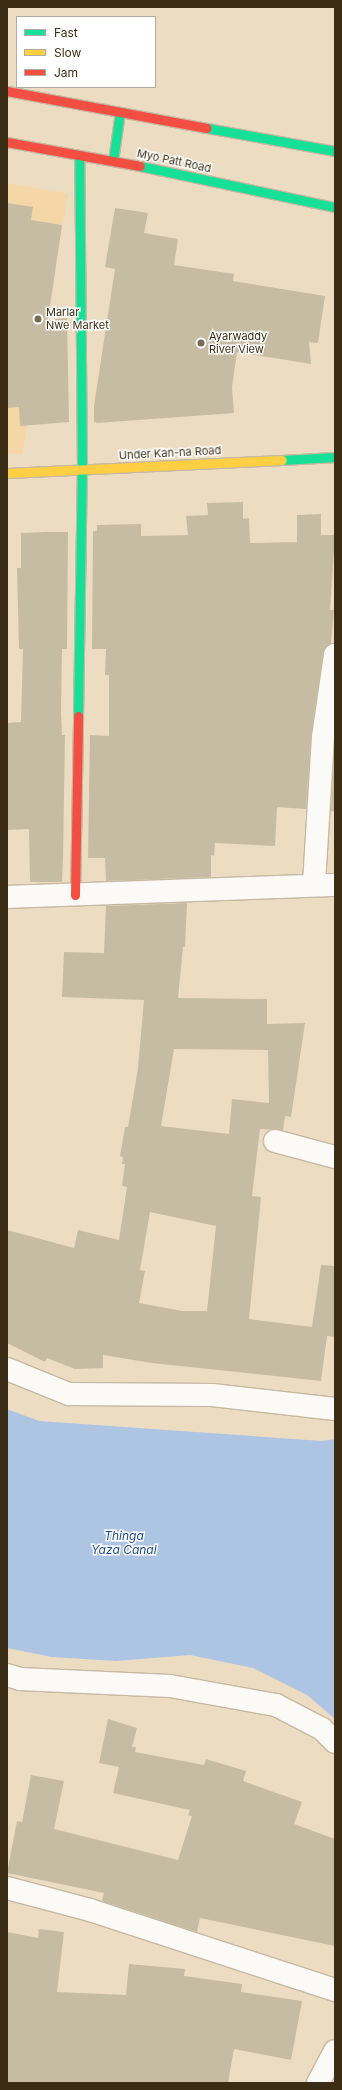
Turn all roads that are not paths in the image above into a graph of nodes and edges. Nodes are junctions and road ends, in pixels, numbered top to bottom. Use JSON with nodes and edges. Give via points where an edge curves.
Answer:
{"nodes":[{"id":1,"x":7,"y":91,"type":"edge"},
{"id":2,"x":120,"y":112,"type":"junction"},
{"id":3,"x":7,"y":142,"type":"edge"},
{"id":4,"x":335,"y":152,"type":"edge"},
{"id":5,"x":80,"y":155,"type":"junction"},
{"id":6,"x":113,"y":161,"type":"junction"},
{"id":7,"x":335,"y":208,"type":"edge"},
{"id":8,"x":335,"y":457,"type":"edge"},
{"id":9,"x":82,"y":470,"type":"junction"},
{"id":10,"x":7,"y":473,"type":"edge"},
{"id":11,"x":335,"y":656,"type":"edge"},
{"id":12,"x":325,"y":885,"type":"edge"},
{"id":13,"x":76,"y":895,"type":"junction"},
{"id":14,"x":7,"y":897,"type":"edge"},
{"id":15,"x":275,"y":1141,"type":"dead end"},
{"id":16,"x":335,"y":1157,"type":"edge"},
{"id":17,"x":7,"y":1369,"type":"edge"},
{"id":18,"x":335,"y":1409,"type":"edge"},
{"id":19,"x":7,"y":1675,"type":"edge"},
{"id":20,"x":335,"y":1742,"type":"edge"},
{"id":21,"x":7,"y":1888,"type":"edge"},
{"id":22,"x":335,"y":1990,"type":"edge"},
{"id":23,"x":335,"y":2051,"type":"edge"},
{"id":24,"x":318,"y":2083,"type":"edge"}],
"edges":[{"from":1,"to":2,"type":"street"},
{"from":2,"to":4,"type":"street"},
{"from":2,"to":6,"type":"street"},
{"from":3,"to":5,"type":"street","name":"Myo Patt Road"},
{"from":5,"to":6,"type":"street","name":"Myo Patt Road"},
{"from":5,"to":9,"type":"street"},
{"from":6,"to":7,"type":"street","name":"Myo Patt Road"},
{"from":8,"to":9,"type":"street","name":"Under Kan-na Road"},
{"from":9,"to":10,"type":"street","name":"Under Kan-na Road"},
{"from":9,"to":13,"type":"street"},
{"from":11,"to":12,"type":"street","via":[[322,737]]},
{"from":12,"to":13,"type":"street"},
{"from":13,"to":14,"type":"street"},
{"from":15,"to":16,"type":"street"},
{"from":17,"to":18,"type":"street","via":[[69,1394],[212,1395]]},
{"from":19,"to":20,"type":"street","via":[[20,1679],[170,1686],[276,1705],[322,1729]]},
{"from":21,"to":22,"type":"street","via":[[90,1910]]},
{"from":23,"to":24,"type":"street"}]}
